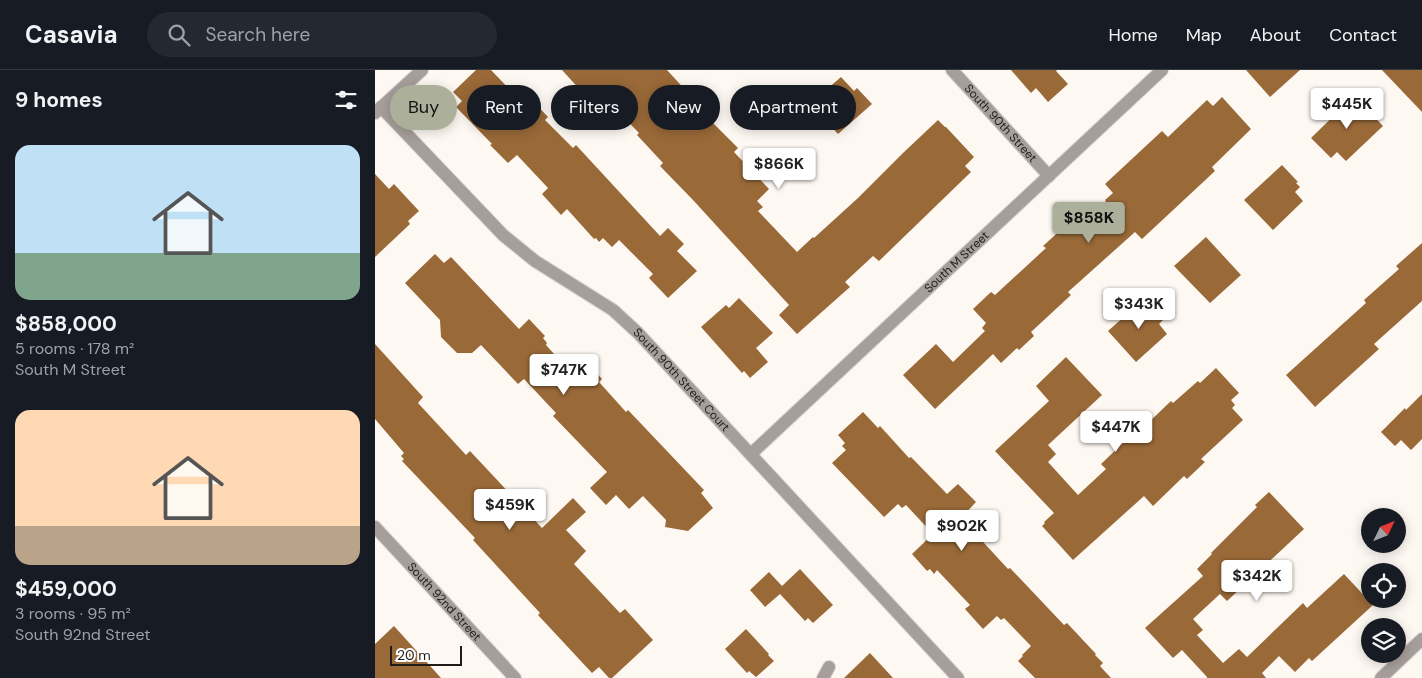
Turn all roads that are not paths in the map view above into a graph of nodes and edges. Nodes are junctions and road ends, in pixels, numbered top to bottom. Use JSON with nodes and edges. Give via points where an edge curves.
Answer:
{"nodes":[{"id":1,"x":422,"y":70,"type":"edge"},
{"id":2,"x":952,"y":70,"type":"edge"},
{"id":3,"x":1162,"y":70,"type":"edge"},
{"id":4,"x":378,"y":110,"type":"edge"},
{"id":5,"x":1049,"y":176,"type":"junction"},
{"id":6,"x":751,"y":454,"type":"junction"},
{"id":7,"x":375,"y":527,"type":"edge"},
{"id":8,"x":1422,"y":639,"type":"edge"},
{"id":9,"x":515,"y":678,"type":"edge"},
{"id":10,"x":958,"y":678,"type":"edge"},
{"id":11,"x":1381,"y":678,"type":"edge"}],
"edges":[{"from":1,"to":4,"type":"street"},
{"from":2,"to":5,"type":"street","name":"South 90th Street"},
{"from":3,"to":5,"type":"street","name":"South M Street"},
{"from":4,"to":6,"type":"street","name":"South 90th Street Court","via":[[503,235],[535,261],[613,310],[638,333]]},
{"from":5,"to":6,"type":"street","name":"South M Street"},
{"from":6,"to":10,"type":"street","name":"South 90th Street Court"},
{"from":7,"to":9,"type":"street","name":"South 92nd Street"},
{"from":8,"to":11,"type":"street"}]}
